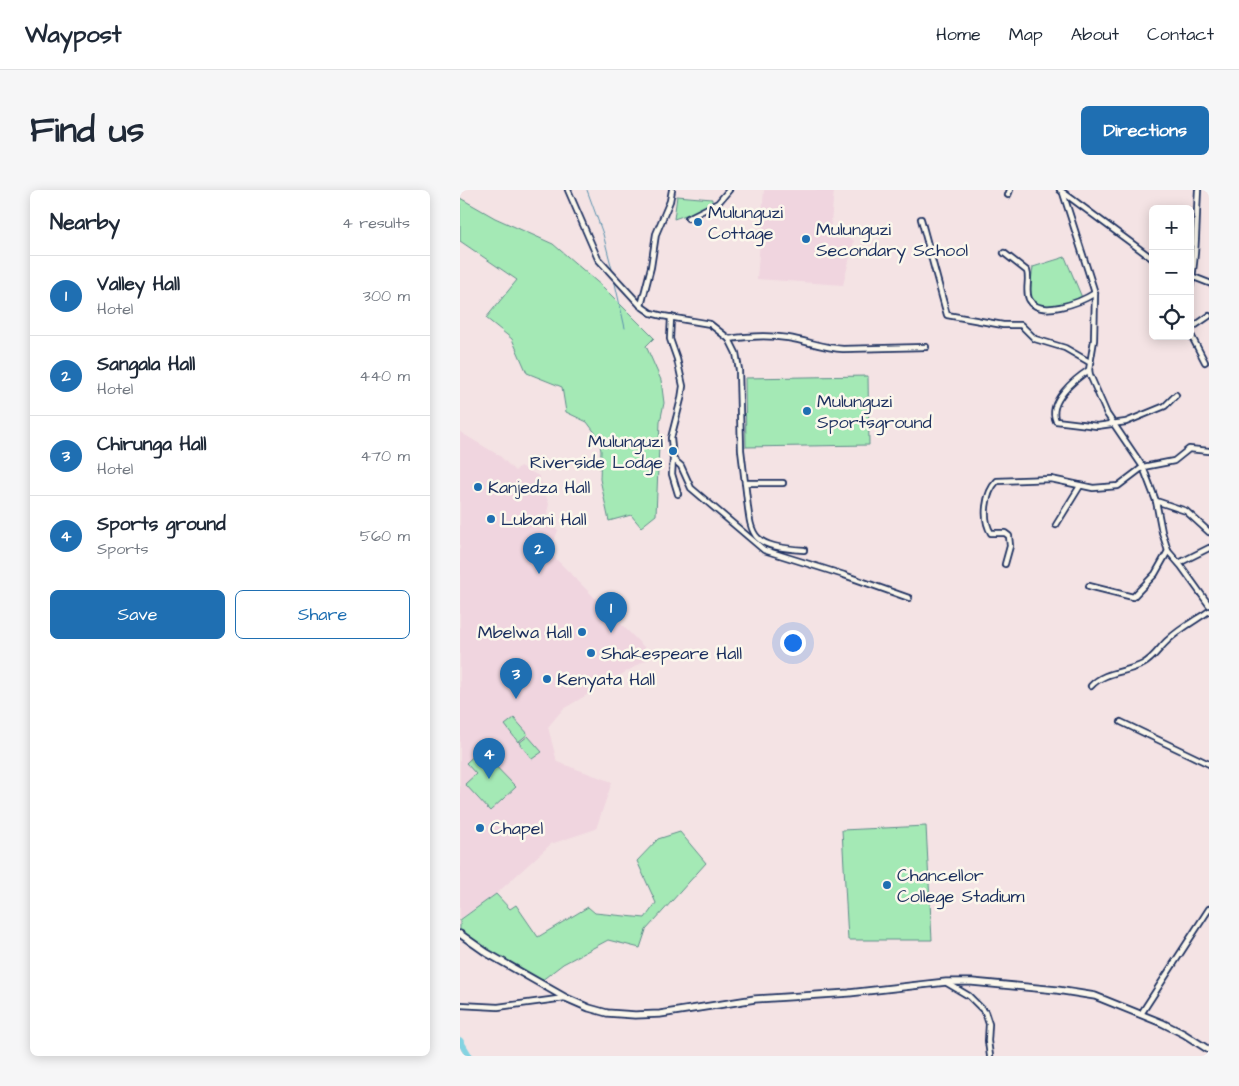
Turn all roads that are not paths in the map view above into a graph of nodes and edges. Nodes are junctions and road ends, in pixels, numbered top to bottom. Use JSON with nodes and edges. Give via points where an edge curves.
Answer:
{"nodes":[{"id":1,"x":568,"y":190,"type":"edge"},
{"id":2,"x":672,"y":190,"type":"edge"},
{"id":3,"x":729,"y":190,"type":"edge"},
{"id":4,"x":1198,"y":190,"type":"edge"},
{"id":5,"x":1062,"y":191,"type":"edge"},
{"id":6,"x":688,"y":218,"type":"dead end"},
{"id":7,"x":921,"y":220,"type":"dead end"},
{"id":8,"x":1004,"y":253,"type":"dead end"},
{"id":9,"x":1149,"y":255,"type":"edge"},
{"id":10,"x":1194,"y":260,"type":"edge"},
{"id":11,"x":1194,"y":277,"type":"edge"},
{"id":12,"x":1209,"y":282,"type":"edge"},
{"id":13,"x":1095,"y":293,"type":"junction"},
{"id":14,"x":642,"y":306,"type":"junction"},
{"id":15,"x":1209,"y":316,"type":"edge"},
{"id":16,"x":671,"y":317,"type":"junction"},
{"id":17,"x":1194,"y":328,"type":"edge"},
{"id":18,"x":729,"y":339,"type":"junction"},
{"id":19,"x":1194,"y":339,"type":"edge"},
{"id":20,"x":926,"y":347,"type":"dead end"},
{"id":21,"x":1091,"y":362,"type":"junction"},
{"id":22,"x":1205,"y":362,"type":"dead end"},
{"id":23,"x":1089,"y":370,"type":"junction"},
{"id":24,"x":1176,"y":395,"type":"dead end"},
{"id":25,"x":1114,"y":424,"type":"junction"},
{"id":26,"x":1209,"y":451,"type":"edge"},
{"id":27,"x":673,"y":459,"type":"junction"},
{"id":28,"x":1143,"y":467,"type":"junction"},
{"id":29,"x":745,"y":483,"type":"junction"},
{"id":30,"x":783,"y":483,"type":"dead end"},
{"id":31,"x":1080,"y":486,"type":"junction"},
{"id":32,"x":678,"y":494,"type":"dead end"},
{"id":33,"x":1156,"y":501,"type":"junction"},
{"id":34,"x":1056,"y":525,"type":"dead end"},
{"id":35,"x":1209,"y":532,"type":"edge"},
{"id":36,"x":1209,"y":548,"type":"edge"},
{"id":37,"x":804,"y":550,"type":"dead end"},
{"id":38,"x":1168,"y":551,"type":"junction"},
{"id":39,"x":1005,"y":564,"type":"dead end"},
{"id":40,"x":1180,"y":564,"type":"junction"},
{"id":41,"x":1089,"y":586,"type":"dead end"},
{"id":42,"x":910,"y":598,"type":"dead end"},
{"id":43,"x":1209,"y":605,"type":"edge"},
{"id":44,"x":1209,"y":611,"type":"edge"},
{"id":45,"x":1091,"y":686,"type":"dead end"},
{"id":46,"x":1121,"y":722,"type":"dead end"},
{"id":47,"x":1209,"y":764,"type":"edge"},
{"id":48,"x":1209,"y":909,"type":"edge"},
{"id":49,"x":460,"y":934,"type":"edge"},
{"id":50,"x":946,"y":982,"type":"junction"},
{"id":51,"x":566,"y":998,"type":"junction"},
{"id":52,"x":460,"y":1005,"type":"edge"},
{"id":53,"x":1141,"y":1014,"type":"junction"},
{"id":54,"x":1209,"y":1050,"type":"edge"},
{"id":55,"x":990,"y":1056,"type":"edge"}],
"edges":[{"from":1,"to":14,"type":"street","via":[[598,259]]},
{"from":2,"to":14,"type":"street","via":[[656,234]]},
{"from":3,"to":6,"type":"street","via":[[718,204]]},
{"from":4,"to":10,"type":"street"},
{"from":5,"to":9,"type":"street"},
{"from":5,"to":13,"type":"street"},
{"from":7,"to":21,"type":"street","via":[[947,315],[1021,325],[1035,339],[1065,348]]},
{"from":8,"to":13,"type":"street","via":[[1027,271],[1027,292],[1035,305],[1055,308]]},
{"from":11,"to":12,"type":"street"},
{"from":13,"to":21,"type":"street"},
{"from":14,"to":16,"type":"street"},
{"from":15,"to":17,"type":"street"},
{"from":16,"to":18,"type":"street","via":[[710,324]]},
{"from":16,"to":27,"type":"street","via":[[670,339],[683,386],[672,438]]},
{"from":18,"to":20,"type":"street","via":[[789,338],[842,349]]},
{"from":18,"to":29,"type":"street","via":[[739,370]]},
{"from":19,"to":22,"type":"street"},
{"from":21,"to":23,"type":"street"},
{"from":23,"to":25,"type":"street"},
{"from":23,"to":25,"type":"street","via":[[1069,385],[1054,417],[1061,423]]},
{"from":24,"to":25,"type":"street","via":[[1169,404],[1147,415]]},
{"from":25,"to":28,"type":"street"},
{"from":26,"to":28,"type":"street","via":[[1189,449],[1174,461]]},
{"from":27,"to":32,"type":"street","via":[[672,474]]},
{"from":27,"to":42,"type":"street","via":[[681,466],[691,488],[764,550]]},
{"from":28,"to":31,"type":"street","via":[[1118,486]]},
{"from":28,"to":33,"type":"street"},
{"from":29,"to":30,"type":"street"},
{"from":29,"to":37,"type":"street","via":[[755,536],[771,546]]},
{"from":31,"to":34,"type":"street"},
{"from":31,"to":39,"type":"street","via":[[1039,478],[997,481],[986,503],[987,523],[991,533],[1009,536]]},
{"from":33,"to":35,"type":"street","via":[[1186,511]]},
{"from":33,"to":38,"type":"street"},
{"from":36,"to":40,"type":"street"},
{"from":38,"to":40,"type":"street"},
{"from":38,"to":41,"type":"street","via":[[1155,574],[1133,597]]},
{"from":40,"to":43,"type":"street"},
{"from":44,"to":45,"type":"street","via":[[1168,640],[1150,659],[1128,670],[1104,676]]},
{"from":46,"to":47,"type":"street"},
{"from":48,"to":53,"type":"street"},
{"from":49,"to":51,"type":"street"},
{"from":50,"to":51,"type":"street","via":[[849,993],[755,998],[675,1012],[635,1015],[599,1012]]},
{"from":50,"to":53,"type":"street","via":[[1085,994]]},
{"from":50,"to":55,"type":"street","via":[[969,996],[985,1012],[989,1024]]},
{"from":51,"to":52,"type":"street","via":[[498,1006]]},
{"from":53,"to":54,"type":"street"}]}
